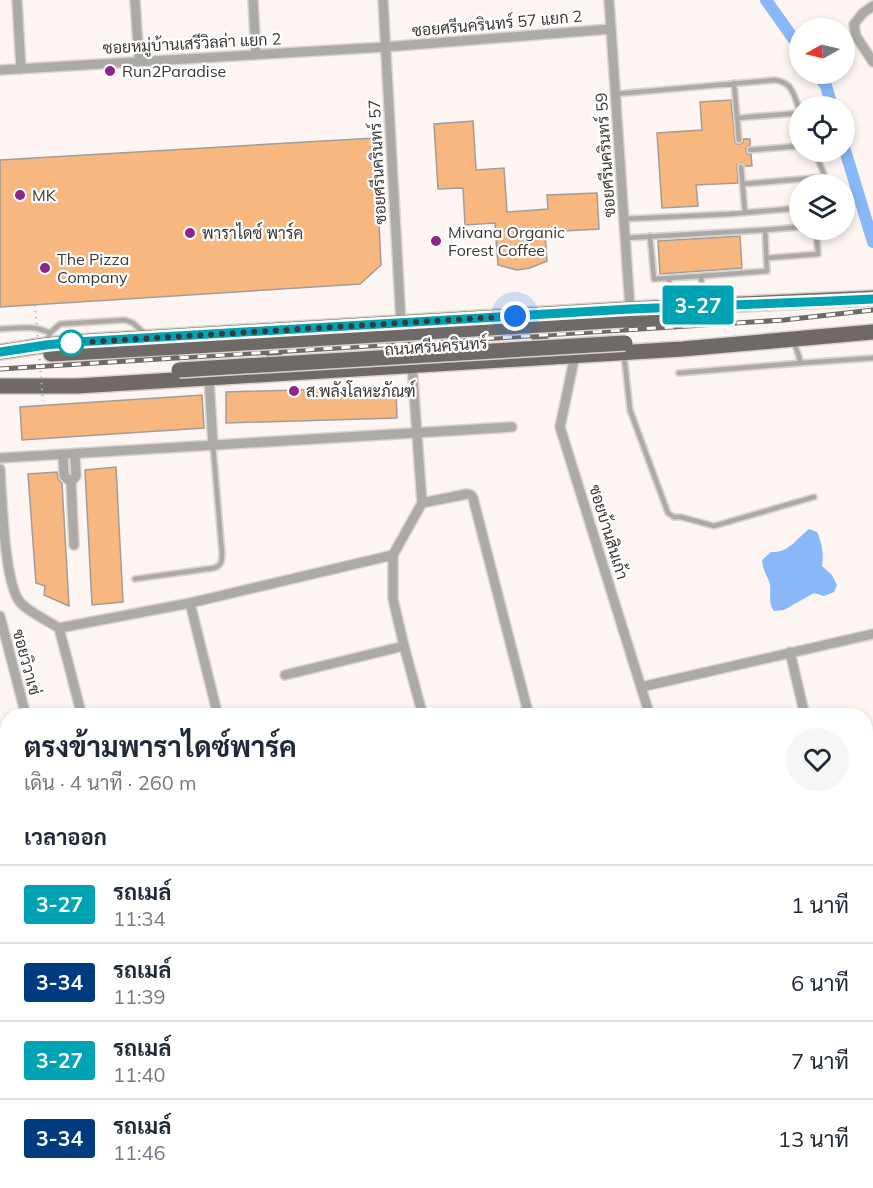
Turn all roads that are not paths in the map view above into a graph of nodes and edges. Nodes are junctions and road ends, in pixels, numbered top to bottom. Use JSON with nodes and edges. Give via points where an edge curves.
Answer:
{"nodes":[{"id":1,"x":17,"y":0,"type":"edge"},
{"id":2,"x":135,"y":0,"type":"edge"},
{"id":3,"x":253,"y":0,"type":"edge"},
{"id":4,"x":382,"y":0,"type":"edge"},
{"id":5,"x":609,"y":0,"type":"edge"},
{"id":6,"x":873,"y":6,"type":"edge"},
{"id":7,"x":611,"y":28,"type":"junction"},
{"id":8,"x":385,"y":47,"type":"junction"},
{"id":9,"x":256,"y":55,"type":"junction"},
{"id":10,"x":139,"y":62,"type":"junction"},
{"id":11,"x":873,"y":62,"type":"edge"},
{"id":12,"x":21,"y":69,"type":"junction"},
{"id":13,"x":0,"y":70,"type":"edge"},
{"id":14,"x":734,"y":84,"type":"junction"},
{"id":15,"x":615,"y":94,"type":"junction"},
{"id":16,"x":793,"y":96,"type":"edge"},
{"id":17,"x":789,"y":113,"type":"edge"},
{"id":18,"x":737,"y":118,"type":"junction"},
{"id":19,"x":739,"y":140,"type":"dead end"},
{"id":20,"x":789,"y":147,"type":"edge"},
{"id":21,"x":750,"y":150,"type":"dead end"},
{"id":22,"x":741,"y":166,"type":"dead end"},
{"id":23,"x":789,"y":180,"type":"edge"},
{"id":24,"x":743,"y":184,"type":"junction"},
{"id":25,"x":789,"y":209,"type":"edge"},
{"id":26,"x":745,"y":213,"type":"junction"},
{"id":27,"x":624,"y":219,"type":"junction"},
{"id":28,"x":789,"y":228,"type":"edge"},
{"id":29,"x":765,"y":230,"type":"junction"},
{"id":30,"x":650,"y":236,"type":"junction"},
{"id":31,"x":626,"y":238,"type":"junction"},
{"id":32,"x":817,"y":240,"type":"edge"},
{"id":33,"x":767,"y":258,"type":"junction"},
{"id":34,"x":701,"y":276,"type":"junction"},
{"id":35,"x":669,"y":278,"type":"junction"},
{"id":36,"x":873,"y":298,"type":"edge"},
{"id":37,"x":831,"y":301,"type":"junction"},
{"id":38,"x":704,"y":305,"type":"junction"},
{"id":39,"x":671,"y":307,"type":"junction"},
{"id":40,"x":560,"y":313,"type":"junction"},
{"id":41,"x":627,"y":314,"type":"junction"},
{"id":42,"x":401,"y":323,"type":"junction"},
{"id":43,"x":0,"y":329,"type":"edge"},
{"id":44,"x":249,"y":332,"type":"junction"},
{"id":45,"x":873,"y":332,"type":"edge"},
{"id":46,"x":835,"y":335,"type":"junction"},
{"id":47,"x":48,"y":339,"type":"junction"},
{"id":48,"x":793,"y":339,"type":"junction"},
{"id":49,"x":624,"y":347,"type":"junction"},
{"id":50,"x":0,"y":352,"type":"edge"},
{"id":51,"x":569,"y":355,"type":"junction"},
{"id":52,"x":873,"y":358,"type":"edge"},
{"id":53,"x":801,"y":363,"type":"junction"},
{"id":54,"x":412,"y":366,"type":"junction"},
{"id":55,"x":679,"y":373,"type":"dead end"},
{"id":56,"x":250,"y":375,"type":"junction"},
{"id":57,"x":208,"y":378,"type":"junction"},
{"id":58,"x":1,"y":386,"type":"edge"},
{"id":59,"x":512,"y":427,"type":"dead end"},
{"id":60,"x":416,"y":434,"type":"junction"},
{"id":61,"x":213,"y":446,"type":"junction"},
{"id":62,"x":75,"y":454,"type":"junction"},
{"id":63,"x":63,"y":455,"type":"junction"},
{"id":64,"x":0,"y":458,"type":"edge"},
{"id":65,"x":0,"y":469,"type":"edge"},
{"id":66,"x":71,"y":482,"type":"junction"},
{"id":67,"x":814,"y":497,"type":"dead end"},
{"id":68,"x":422,"y":499,"type":"junction"},
{"id":69,"x":2,"y":506,"type":"edge"},
{"id":70,"x":3,"y":544,"type":"edge"},
{"id":71,"x":74,"y":545,"type":"dead end"},
{"id":72,"x":393,"y":555,"type":"junction"},
{"id":73,"x":135,"y":579,"type":"dead end"},
{"id":74,"x":190,"y":603,"type":"junction"},
{"id":75,"x":0,"y":616,"type":"edge"},
{"id":76,"x":59,"y":628,"type":"junction"},
{"id":77,"x":873,"y":634,"type":"edge"},
{"id":78,"x":404,"y":646,"type":"junction"},
{"id":79,"x":790,"y":652,"type":"junction"},
{"id":80,"x":285,"y":675,"type":"dead end"},
{"id":81,"x":641,"y":687,"type":"junction"},
{"id":82,"x":24,"y":708,"type":"edge"},
{"id":83,"x":80,"y":708,"type":"edge"},
{"id":84,"x":216,"y":708,"type":"edge"},
{"id":85,"x":421,"y":708,"type":"edge"},
{"id":86,"x":527,"y":708,"type":"edge"},
{"id":87,"x":648,"y":708,"type":"edge"},
{"id":88,"x":803,"y":708,"type":"edge"}],
"edges":[{"from":1,"to":12,"type":"street"},
{"from":2,"to":10,"type":"street"},
{"from":3,"to":9,"type":"street"},
{"from":4,"to":8,"type":"street","name":"ซอยศรีนครินทร์ 57"},
{"from":5,"to":7,"type":"street","name":"ซอยศรีนครินทร์ 59"},
{"from":6,"to":11,"type":"street","via":[[855,24],[856,36]]},
{"from":7,"to":8,"type":"street","name":"ซอยศรีนครินทร์ 57 แยก 2"},
{"from":7,"to":15,"type":"street","name":"ซอยศรีนครินทร์ 59"},
{"from":8,"to":9,"type":"street","name":"ซอยหมู่บ้านเสรีวิลล่า แยก 2"},
{"from":8,"to":42,"type":"street","name":"ซอยศรีนครินทร์ 57"},
{"from":9,"to":10,"type":"street","name":"ซอยหมู่บ้านเสรีวิลล่า แยก 2"},
{"from":10,"to":12,"type":"street","name":"ซอยหมู่บ้านเสรีวิลล่า แยก 2"},
{"from":12,"to":13,"type":"street","name":"ซอยหมู่บ้านเสรีวิลล่า แยก 2"},
{"from":14,"to":15,"type":"lane"},
{"from":14,"to":16,"type":"lane","via":[[784,81]]},
{"from":14,"to":18,"type":"lane"},
{"from":15,"to":27,"type":"street","name":"ซอยศรีนครินทร์ 59"},
{"from":17,"to":18,"type":"lane"},
{"from":18,"to":19,"type":"lane"},
{"from":20,"to":21,"type":"lane"},
{"from":22,"to":24,"type":"lane"},
{"from":23,"to":24,"type":"lane"},
{"from":24,"to":26,"type":"lane"},
{"from":25,"to":26,"type":"lane"},
{"from":26,"to":27,"type":"lane"},
{"from":27,"to":31,"type":"street","name":"ซอยศรีนครินทร์ 59"},
{"from":28,"to":29,"type":"lane"},
{"from":29,"to":30,"type":"lane"},
{"from":29,"to":33,"type":"lane"},
{"from":30,"to":31,"type":"lane"},
{"from":30,"to":35,"type":"lane","via":[[654,279]]},
{"from":31,"to":41,"type":"street","name":"ซอยศรีนครินทร์ 59"},
{"from":32,"to":33,"type":"lane","via":[[818,254]]},
{"from":33,"to":34,"type":"lane","via":[[767,271]]},
{"from":34,"to":35,"type":"lane"},
{"from":34,"to":38,"type":"lane"},
{"from":35,"to":39,"type":"lane"},
{"from":36,"to":37,"type":"main road","name":"ถนนศรีนครินทร์"},
{"from":37,"to":38,"type":"main road","name":"ถนนศรีนครินทร์"},
{"from":37,"to":41,"type":"main road","via":[[753,312]]},
{"from":38,"to":39,"type":"main road","name":"ถนนศรีนครินทร์"},
{"from":39,"to":41,"type":"main road","name":"ถนนศรีนครินทร์"},
{"from":40,"to":41,"type":"main road","name":"ถนนศรีนครินทร์"},
{"from":40,"to":42,"type":"main road","name":"ถนนศรีนครินทร์"},
{"from":40,"to":51,"type":"main road","via":[[539,333],[543,346]]},
{"from":41,"to":50,"type":"main road","bridge":true,"via":[[178,347],[73,353]]},
{"from":42,"to":44,"type":"main road","name":"ถนนศรีนครินทร์"},
{"from":42,"to":54,"type":"street","name":"ซอยศรีนครินทร์ 57"},
{"from":43,"to":47,"type":"lane","via":[[41,329]]},
{"from":44,"to":47,"type":"main road","name":"ถนนศรีนครินทร์"},
{"from":44,"to":56,"type":"main road","via":[[267,340],[274,352],[271,363]]},
{"from":45,"to":46,"type":"main road","name":"ถนนศรีนครินทร์"},
{"from":46,"to":48,"type":"main road","name":"ถนนศรีนครินทร์"},
{"from":46,"to":49,"type":"main road","via":[[730,337]]},
{"from":47,"to":50,"type":"main road","name":"ถนนศรีนครินทร์"},
{"from":48,"to":49,"type":"main road","name":"ถนนศรีนครินทร์","via":[[709,347]]},
{"from":48,"to":53,"type":"lane"},
{"from":49,"to":51,"type":"main road","name":"ถนนศรีนครินทร์"},
{"from":49,"to":58,"type":"main road","bridge":true,"via":[[52,378]]},
{"from":49,"to":67,"type":"lane","via":[[630,410],[671,516],[714,526]]},
{"from":51,"to":54,"type":"main road","name":"ถนนศรีนครินทร์"},
{"from":51,"to":81,"type":"street","name":"ซอยบ้านสินเก้า","via":[[560,427]]},
{"from":52,"to":53,"type":"lane"},
{"from":53,"to":55,"type":"lane"},
{"from":54,"to":56,"type":"main road","name":"ถนนศรีนครินทร์"},
{"from":54,"to":60,"type":"street","name":"ซอยศรีนครินทร์ 57"},
{"from":56,"to":57,"type":"main road","name":"ถนนศรีนครินทร์"},
{"from":57,"to":58,"type":"main road","name":"ถนนศรีนครินทร์","via":[[53,387]]},
{"from":57,"to":61,"type":"street"},
{"from":59,"to":60,"type":"street"},
{"from":60,"to":61,"type":"street"},
{"from":60,"to":68,"type":"street","name":"ซอยศรีนครินทร์ 57"},
{"from":61,"to":62,"type":"street"},
{"from":61,"to":73,"type":"lane","via":[[222,553],[219,566]]},
{"from":62,"to":63,"type":"street"},
{"from":62,"to":66,"type":"street","via":[[76,476]]},
{"from":63,"to":64,"type":"street"},
{"from":63,"to":66,"type":"street","via":[[64,476]]},
{"from":65,"to":69,"type":"street"},
{"from":66,"to":71,"type":"street"},
{"from":68,"to":72,"type":"street"},
{"from":68,"to":86,"type":"street","via":[[467,494],[473,498]]},
{"from":69,"to":70,"type":"street"},
{"from":70,"to":76,"type":"street","via":[[14,593],[21,604]]},
{"from":72,"to":74,"type":"street"},
{"from":72,"to":78,"type":"street","via":[[393,599]]},
{"from":74,"to":76,"type":"street"},
{"from":74,"to":84,"type":"street"},
{"from":75,"to":82,"type":"street","name":"ซอยวิวาเช่"},
{"from":76,"to":83,"type":"street"},
{"from":77,"to":79,"type":"street"},
{"from":78,"to":80,"type":"street"},
{"from":78,"to":85,"type":"street"},
{"from":79,"to":81,"type":"street"},
{"from":79,"to":88,"type":"street"},
{"from":81,"to":87,"type":"street","name":"ซอยบ้านสินเก้า"}]}
